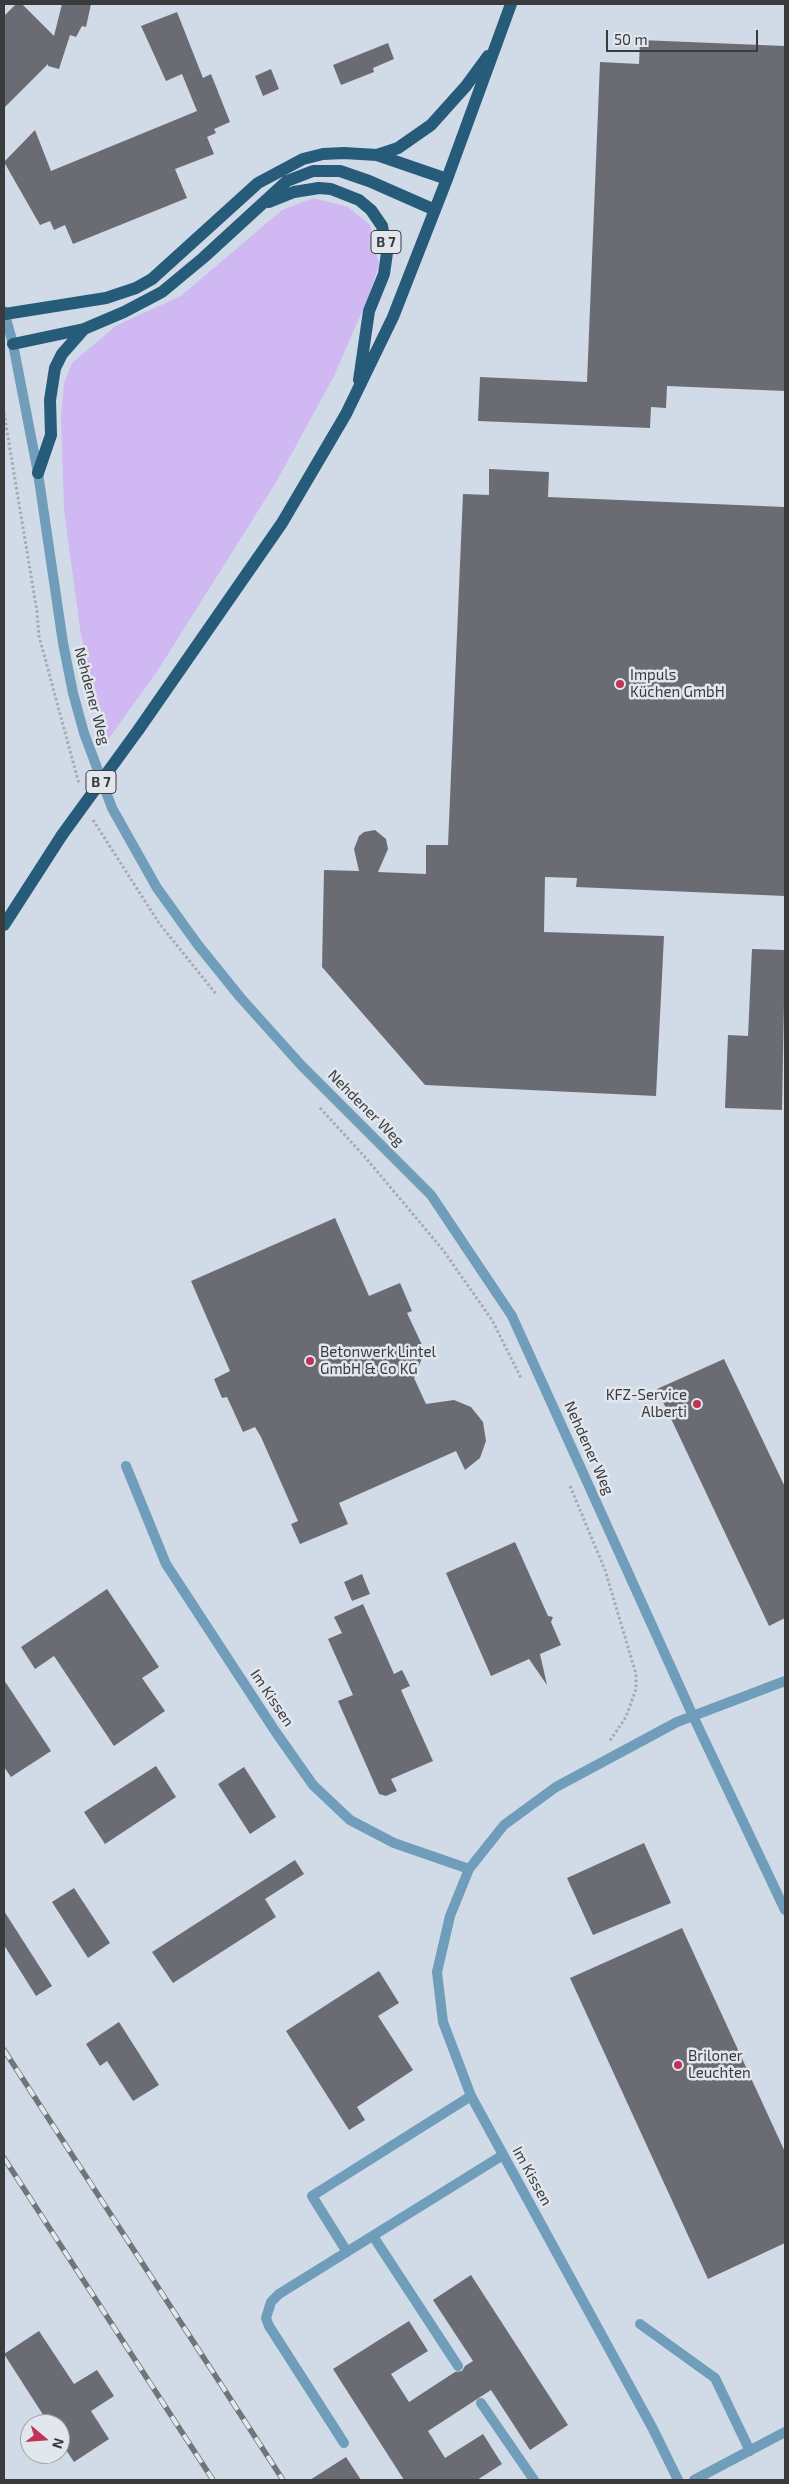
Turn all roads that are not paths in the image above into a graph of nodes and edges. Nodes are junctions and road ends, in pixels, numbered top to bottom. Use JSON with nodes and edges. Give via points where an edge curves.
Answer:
{"nodes":[{"id":1,"x":511,"y":4,"type":"edge"},
{"id":2,"x":496,"y":44,"type":"junction"},
{"id":3,"x":377,"y":155,"type":"junction"},
{"id":4,"x":447,"y":179,"type":"junction"},
{"id":5,"x":261,"y":205,"type":"junction"},
{"id":6,"x":435,"y":210,"type":"junction"},
{"id":7,"x":4,"y":313,"type":"edge"},
{"id":8,"x":84,"y":329,"type":"junction"},
{"id":9,"x":8,"y":345,"type":"edge"},
{"id":10,"x":357,"y":392,"type":"junction"},
{"id":11,"x":38,"y":473,"type":"junction"},
{"id":12,"x":4,"y":925,"type":"edge"},
{"id":13,"x":126,"y":1466,"type":"dead end"},
{"id":14,"x":785,"y":1681,"type":"edge"},
{"id":15,"x":693,"y":1716,"type":"junction"},
{"id":16,"x":469,"y":1869,"type":"junction"},
{"id":17,"x":785,"y":1910,"type":"edge"},
{"id":18,"x":471,"y":2096,"type":"junction"},
{"id":19,"x":503,"y":2155,"type":"junction"},
{"id":20,"x":373,"y":2236,"type":"junction"},
{"id":21,"x":347,"y":2252,"type":"junction"},
{"id":22,"x":640,"y":2324,"type":"dead end"},
{"id":23,"x":458,"y":2366,"type":"dead end"},
{"id":24,"x":481,"y":2404,"type":"dead end"},
{"id":25,"x":785,"y":2432,"type":"edge"},
{"id":26,"x":344,"y":2444,"type":"dead end"},
{"id":27,"x":750,"y":2451,"type":"junction"},
{"id":28,"x":534,"y":2480,"type":"edge"},
{"id":29,"x":678,"y":2480,"type":"edge"},
{"id":30,"x":694,"y":2480,"type":"edge"}],
"edges":[{"from":1,"to":2,"type":"main road","number":"B 7"},
{"from":2,"to":3,"type":"main road","number":"B 7","via":[[466,86],[431,125],[404,144]]},
{"from":2,"to":4,"type":"main road","number":"B 7"},
{"from":3,"to":4,"type":"main road","number":"B 7"},
{"from":3,"to":7,"type":"main road","number":"B 7","via":[[322,154],[286,166],[258,183],[152,279],[136,288],[106,298]]},
{"from":4,"to":6,"type":"main road","number":"B 7"},
{"from":5,"to":6,"type":"main road","number":"B 7","via":[[287,181],[326,170],[340,171],[369,181]]},
{"from":5,"to":8,"type":"main road","number":"B 7","via":[[162,292]]},
{"from":5,"to":10,"type":"main road","number":"B 7","via":[[294,192],[331,189],[359,200],[382,226],[387,253],[384,274],[370,311]]},
{"from":6,"to":10,"type":"main road","number":"B 7","via":[[393,317]]},
{"from":7,"to":9,"type":"street","name":"Nehdener Weg"},
{"from":8,"to":9,"type":"main road","number":"B 7"},
{"from":8,"to":11,"type":"main road","number":"B 7","via":[[62,354],[55,368],[50,400],[50,435]]},
{"from":9,"to":11,"type":"street","name":"Nehdener Weg"},
{"from":10,"to":12,"type":"main road","number":"B 7","bridge":true,"via":[[329,446],[282,523],[62,835]]},
{"from":11,"to":15,"type":"street","name":"Nehdener Weg","via":[[73,693],[101,780],[128,840],[157,888],[240,997],[301,1065],[431,1195],[512,1316]]},
{"from":13,"to":16,"type":"street","name":"Im Kissen","via":[[166,1564],[313,1785],[350,1820],[394,1843]]},
{"from":14,"to":15,"type":"street","name":"Im Kissen"},
{"from":15,"to":16,"type":"street","name":"Im Kissen","via":[[598,1762],[556,1787],[504,1825]]},
{"from":15,"to":17,"type":"street","name":"Nehdener Weg"},
{"from":16,"to":18,"type":"street","name":"Im Kissen","via":[[450,1916],[437,1972],[443,2022]]},
{"from":18,"to":19,"type":"street","name":"Im Kissen"},
{"from":18,"to":21,"type":"street","via":[[312,2196]]},
{"from":19,"to":20,"type":"street"},
{"from":19,"to":29,"type":"street","name":"Im Kissen"},
{"from":20,"to":21,"type":"street"},
{"from":20,"to":23,"type":"street"},
{"from":21,"to":26,"type":"street","via":[[279,2294],[271,2302],[266,2318]]},
{"from":22,"to":27,"type":"street","via":[[715,2378]]},
{"from":24,"to":28,"type":"street"},
{"from":25,"to":27,"type":"street"},
{"from":27,"to":30,"type":"street"}]}
